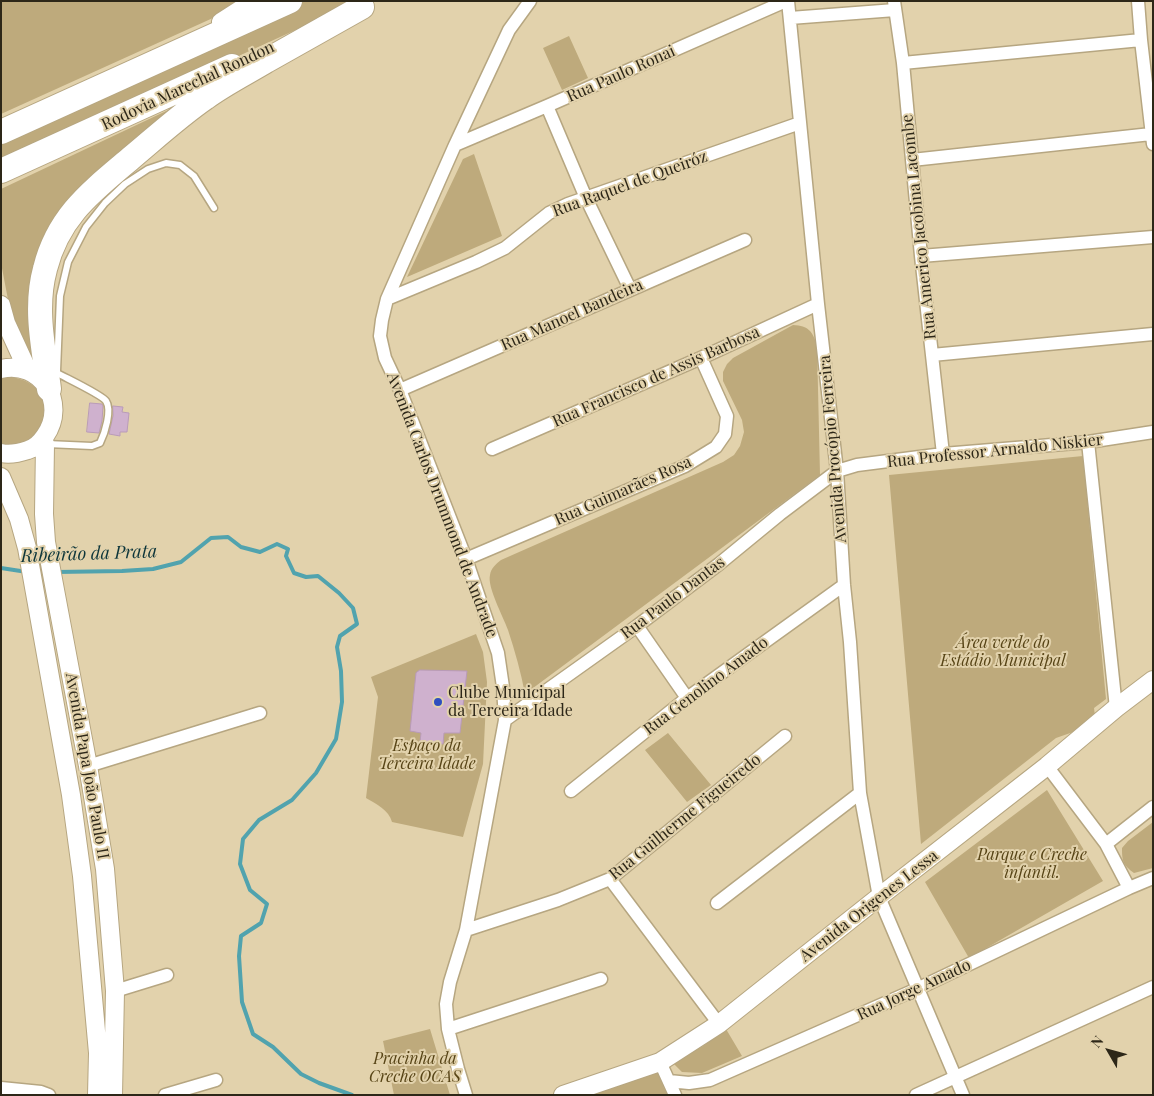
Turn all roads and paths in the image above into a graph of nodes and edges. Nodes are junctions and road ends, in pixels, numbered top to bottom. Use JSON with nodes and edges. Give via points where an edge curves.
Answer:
{"nodes":[{"id":1,"x":254,"y":1,"type":"edge"},
{"id":2,"x":290,"y":1,"type":"edge"},
{"id":3,"x":530,"y":1,"type":"edge"},
{"id":4,"x":787,"y":1,"type":"edge"},
{"id":5,"x":1138,"y":1,"type":"edge"},
{"id":6,"x":368,"y":4,"type":"edge"},
{"id":7,"x":895,"y":5,"type":"edge"},
{"id":8,"x":790,"y":18,"type":"junction"},
{"id":9,"x":1140,"y":40,"type":"junction"},
{"id":10,"x":903,"y":63,"type":"junction"},
{"id":11,"x":122,"y":78,"type":"junction"},
{"id":12,"x":547,"y":106,"type":"junction"},
{"id":13,"x":800,"y":123,"type":"junction"},
{"id":14,"x":1,"y":132,"type":"edge"},
{"id":15,"x":1152,"y":139,"type":"edge"},
{"id":16,"x":455,"y":146,"type":"junction"},
{"id":17,"x":912,"y":160,"type":"junction"},
{"id":18,"x":4,"y":170,"type":"edge"},
{"id":19,"x":586,"y":198,"type":"junction"},
{"id":20,"x":214,"y":208,"type":"dead end"},
{"id":21,"x":1153,"y":237,"type":"edge"},
{"id":22,"x":745,"y":240,"type":"dead end"},
{"id":23,"x":921,"y":256,"type":"junction"},
{"id":24,"x":630,"y":290,"type":"junction"},
{"id":25,"x":387,"y":299,"type":"junction"},
{"id":26,"x":818,"y":304,"type":"junction"},
{"id":27,"x":1,"y":305,"type":"edge"},
{"id":28,"x":1153,"y":334,"type":"edge"},
{"id":29,"x":932,"y":355,"type":"junction"},
{"id":30,"x":701,"y":358,"type":"junction"},
{"id":31,"x":1,"y":369,"type":"edge"},
{"id":32,"x":28,"y":371,"type":"junction"},
{"id":33,"x":53,"y":388,"type":"junction"},
{"id":34,"x":400,"y":390,"type":"junction"},
{"id":35,"x":1153,"y":432,"type":"edge"},
{"id":36,"x":44,"y":442,"type":"junction"},
{"id":37,"x":1088,"y":442,"type":"junction"},
{"id":38,"x":492,"y":449,"type":"dead end"},
{"id":39,"x":1,"y":453,"type":"edge"},
{"id":40,"x":943,"y":454,"type":"junction"},
{"id":41,"x":837,"y":471,"type":"junction"},
{"id":42,"x":1,"y":477,"type":"edge"},
{"id":43,"x":466,"y":558,"type":"junction"},
{"id":44,"x":844,"y":585,"type":"junction"},
{"id":45,"x":637,"y":626,"type":"junction"},
{"id":46,"x":1153,"y":680,"type":"edge"},
{"id":47,"x":687,"y":698,"type":"junction"},
{"id":48,"x":1116,"y":708,"type":"junction"},
{"id":49,"x":260,"y":713,"type":"dead end"},
{"id":50,"x":505,"y":720,"type":"junction"},
{"id":51,"x":786,"y":736,"type":"dead end"},
{"id":52,"x":88,"y":766,"type":"junction"},
{"id":53,"x":1047,"y":766,"type":"junction"},
{"id":54,"x":570,"y":791,"type":"dead end"},
{"id":55,"x":860,"y":793,"type":"junction"},
{"id":56,"x":1153,"y":807,"type":"edge"},
{"id":57,"x":1106,"y":844,"type":"junction"},
{"id":58,"x":1153,"y":878,"type":"edge"},
{"id":59,"x":610,"y":879,"type":"junction"},
{"id":60,"x":1129,"y":888,"type":"junction"},
{"id":61,"x":879,"y":897,"type":"junction"},
{"id":62,"x":717,"y":903,"type":"dead end"},
{"id":63,"x":466,"y":930,"type":"junction"},
{"id":64,"x":167,"y":975,"type":"dead end"},
{"id":65,"x":601,"y":979,"type":"dead end"},
{"id":66,"x":1153,"y":987,"type":"edge"},
{"id":67,"x":917,"y":989,"type":"junction"},
{"id":68,"x":115,"y":991,"type":"junction"},
{"id":69,"x":719,"y":1024,"type":"junction"},
{"id":70,"x":448,"y":1029,"type":"junction"},
{"id":71,"x":660,"y":1062,"type":"junction"},
{"id":72,"x":954,"y":1077,"type":"junction"},
{"id":73,"x":216,"y":1080,"type":"dead end"},
{"id":74,"x":669,"y":1081,"type":"junction"},
{"id":75,"x":1,"y":1088,"type":"edge"},
{"id":76,"x":49,"y":1095,"type":"edge"},
{"id":77,"x":98,"y":1095,"type":"edge"},
{"id":78,"x":114,"y":1095,"type":"edge"},
{"id":79,"x":165,"y":1095,"type":"edge"},
{"id":80,"x":466,"y":1095,"type":"edge"},
{"id":81,"x":563,"y":1095,"type":"edge"},
{"id":82,"x":675,"y":1095,"type":"edge"},
{"id":83,"x":916,"y":1095,"type":"edge"},
{"id":84,"x":962,"y":1095,"type":"edge"}],
"edges":[{"from":1,"to":11,"type":"street"},
{"from":2,"to":11,"type":"highway"},
{"from":3,"to":16,"type":"street","name":"Avenida Carlos Drummond de Andrade","via":[[509,30]]},
{"from":4,"to":8,"type":"street","name":"Avenida Procópio Ferreira"},
{"from":4,"to":12,"type":"street","name":"Rua Paulo Ronai"},
{"from":5,"to":9,"type":"street"},
{"from":6,"to":18,"type":"highway","name":"Rodovia Marechal Rondon"},
{"from":6,"to":33,"type":"highway","via":[[186,111],[92,191],[72,213],[52,248],[41,289],[40,313]]},
{"from":7,"to":8,"type":"street"},
{"from":7,"to":10,"type":"street","name":"Rua Americo Jacobina Lacombe"},
{"from":8,"to":13,"type":"street","name":"Avenida Procópio Ferreira"},
{"from":9,"to":10,"type":"street"},
{"from":9,"to":15,"type":"street"},
{"from":10,"to":17,"type":"street","name":"Rua Americo Jacobina Lacombe"},
{"from":11,"to":14,"type":"highway"},
{"from":12,"to":16,"type":"street","name":"Rua Paulo Ronai"},
{"from":12,"to":19,"type":"street"},
{"from":13,"to":19,"type":"street","name":"Rua Raquel de Queiróz"},
{"from":13,"to":26,"type":"street","name":"Avenida Procópio Ferreira"},
{"from":15,"to":17,"type":"street"},
{"from":16,"to":25,"type":"street","name":"Avenida Carlos Drummond de Andrade"},
{"from":17,"to":23,"type":"street","name":"Rua Americo Jacobina Lacombe"},
{"from":19,"to":24,"type":"street"},
{"from":19,"to":25,"type":"street","name":"Rua Raquel de Queiróz","via":[[549,213],[505,248]]},
{"from":20,"to":33,"type":"lane","via":[[194,176],[180,165],[166,163],[148,169],[124,184],[106,203],[86,227],[68,262],[60,296]]},
{"from":21,"to":23,"type":"street"},
{"from":22,"to":24,"type":"street","name":"Rua Manoel Bandeira"},
{"from":23,"to":29,"type":"street","name":"Rua Americo Jacobina Lacombe"},
{"from":24,"to":34,"type":"street","name":"Rua Manoel Bandeira"},
{"from":25,"to":34,"type":"street","name":"Avenida Carlos Drummond de Andrade","via":[[380,336],[384,358]]},
{"from":26,"to":30,"type":"street","name":"Rua Francisco de Assis Barbosa"},
{"from":26,"to":41,"type":"street","name":"Avenida Procópio Ferreira"},
{"from":27,"to":32,"type":"street"},
{"from":28,"to":29,"type":"street"},
{"from":29,"to":40,"type":"street","name":"Rua Americo Jacobina Lacombe"},
{"from":30,"to":38,"type":"street","name":"Rua Francisco de Assis Barbosa"},
{"from":30,"to":43,"type":"street","name":"Rua Guimarães Rosa","via":[[727,416],[725,434],[716,447],[685,466]]},
{"from":31,"to":32,"type":"street"},
{"from":32,"to":33,"type":"street"},
{"from":33,"to":36,"type":"street","via":[[54,415]]},
{"from":33,"to":36,"type":"lane","via":[[105,398],[108,414],[100,443],[92,446]]},
{"from":34,"to":43,"type":"street","name":"Avenida Carlos Drummond de Andrade"},
{"from":35,"to":37,"type":"street","name":"Rua Professor Arnaldo Niskier"},
{"from":36,"to":39,"type":"street","via":[[19,454]]},
{"from":36,"to":52,"type":"street","name":"Avenida Papa João Paulo II","via":[[46,542]]},
{"from":37,"to":40,"type":"street","name":"Rua Professor Arnaldo Niskier"},
{"from":37,"to":48,"type":"street"},
{"from":40,"to":41,"type":"street","name":"Rua Professor Arnaldo Niskier","via":[[857,465]]},
{"from":41,"to":44,"type":"street","name":"Avenida Procópio Ferreira"},
{"from":41,"to":45,"type":"street","name":"Rua Paulo Dantas"},
{"from":42,"to":77,"type":"street","name":"Avenida Papa João Paulo II","via":[[20,519],[27,548],[71,795],[82,876],[98,1053]]},
{"from":43,"to":50,"type":"street","name":"Avenida Carlos Drummond de Andrade","via":[[498,653]]},
{"from":44,"to":47,"type":"street","name":"Rua Genolino Amado"},
{"from":44,"to":55,"type":"street","name":"Avenida Procópio Ferreira"},
{"from":45,"to":47,"type":"street"},
{"from":45,"to":50,"type":"street","name":"Rua Paulo Dantas"},
{"from":46,"to":48,"type":"street","name":"Avenida Origenes Lessa"},
{"from":47,"to":54,"type":"street","name":"Rua Genolino Amado"},
{"from":48,"to":53,"type":"street","name":"Avenida Origenes Lessa"},
{"from":49,"to":52,"type":"street"},
{"from":50,"to":63,"type":"street","name":"Avenida Carlos Drummond de Andrade"},
{"from":51,"to":59,"type":"street","name":"Rua Guilherme Figueiredo"},
{"from":52,"to":68,"type":"street","name":"Avenida Papa João Paulo II","via":[[105,868]]},
{"from":53,"to":57,"type":"street"},
{"from":53,"to":61,"type":"street","name":"Avenida Origenes Lessa"},
{"from":55,"to":61,"type":"street","name":"Avenida Procópio Ferreira"},
{"from":55,"to":62,"type":"street"},
{"from":56,"to":57,"type":"street"},
{"from":57,"to":60,"type":"street"},
{"from":58,"to":60,"type":"street","name":"Rua Jorge Amado"},
{"from":59,"to":63,"type":"street","name":"Rua Guilherme Figueiredo"},
{"from":59,"to":69,"type":"street"},
{"from":60,"to":67,"type":"street","name":"Rua Jorge Amado"},
{"from":61,"to":67,"type":"street","name":"Avenida Procópio Ferreira"},
{"from":61,"to":69,"type":"street","name":"Avenida Origenes Lessa"},
{"from":63,"to":70,"type":"street","name":"Avenida Carlos Drummond de Andrade","via":[[446,1004]]},
{"from":64,"to":68,"type":"street"},
{"from":65,"to":70,"type":"street"},
{"from":66,"to":72,"type":"street"},
{"from":67,"to":72,"type":"street","name":"Avenida Procópio Ferreira"},
{"from":67,"to":74,"type":"street","name":"Rua Jorge Amado","via":[[710,1080]]},
{"from":68,"to":78,"type":"street","name":"Avenida Papa João Paulo II"},
{"from":69,"to":71,"type":"street","name":"Avenida Origenes Lessa"},
{"from":70,"to":80,"type":"street","name":"Avenida Carlos Drummond de Andrade"},
{"from":71,"to":74,"type":"street"},
{"from":71,"to":81,"type":"street","name":"Avenida Origenes Lessa"},
{"from":72,"to":83,"type":"street"},
{"from":72,"to":84,"type":"street","name":"Avenida Procópio Ferreira"},
{"from":73,"to":79,"type":"street"},
{"from":74,"to":82,"type":"street"},
{"from":75,"to":76,"type":"street"}]}
